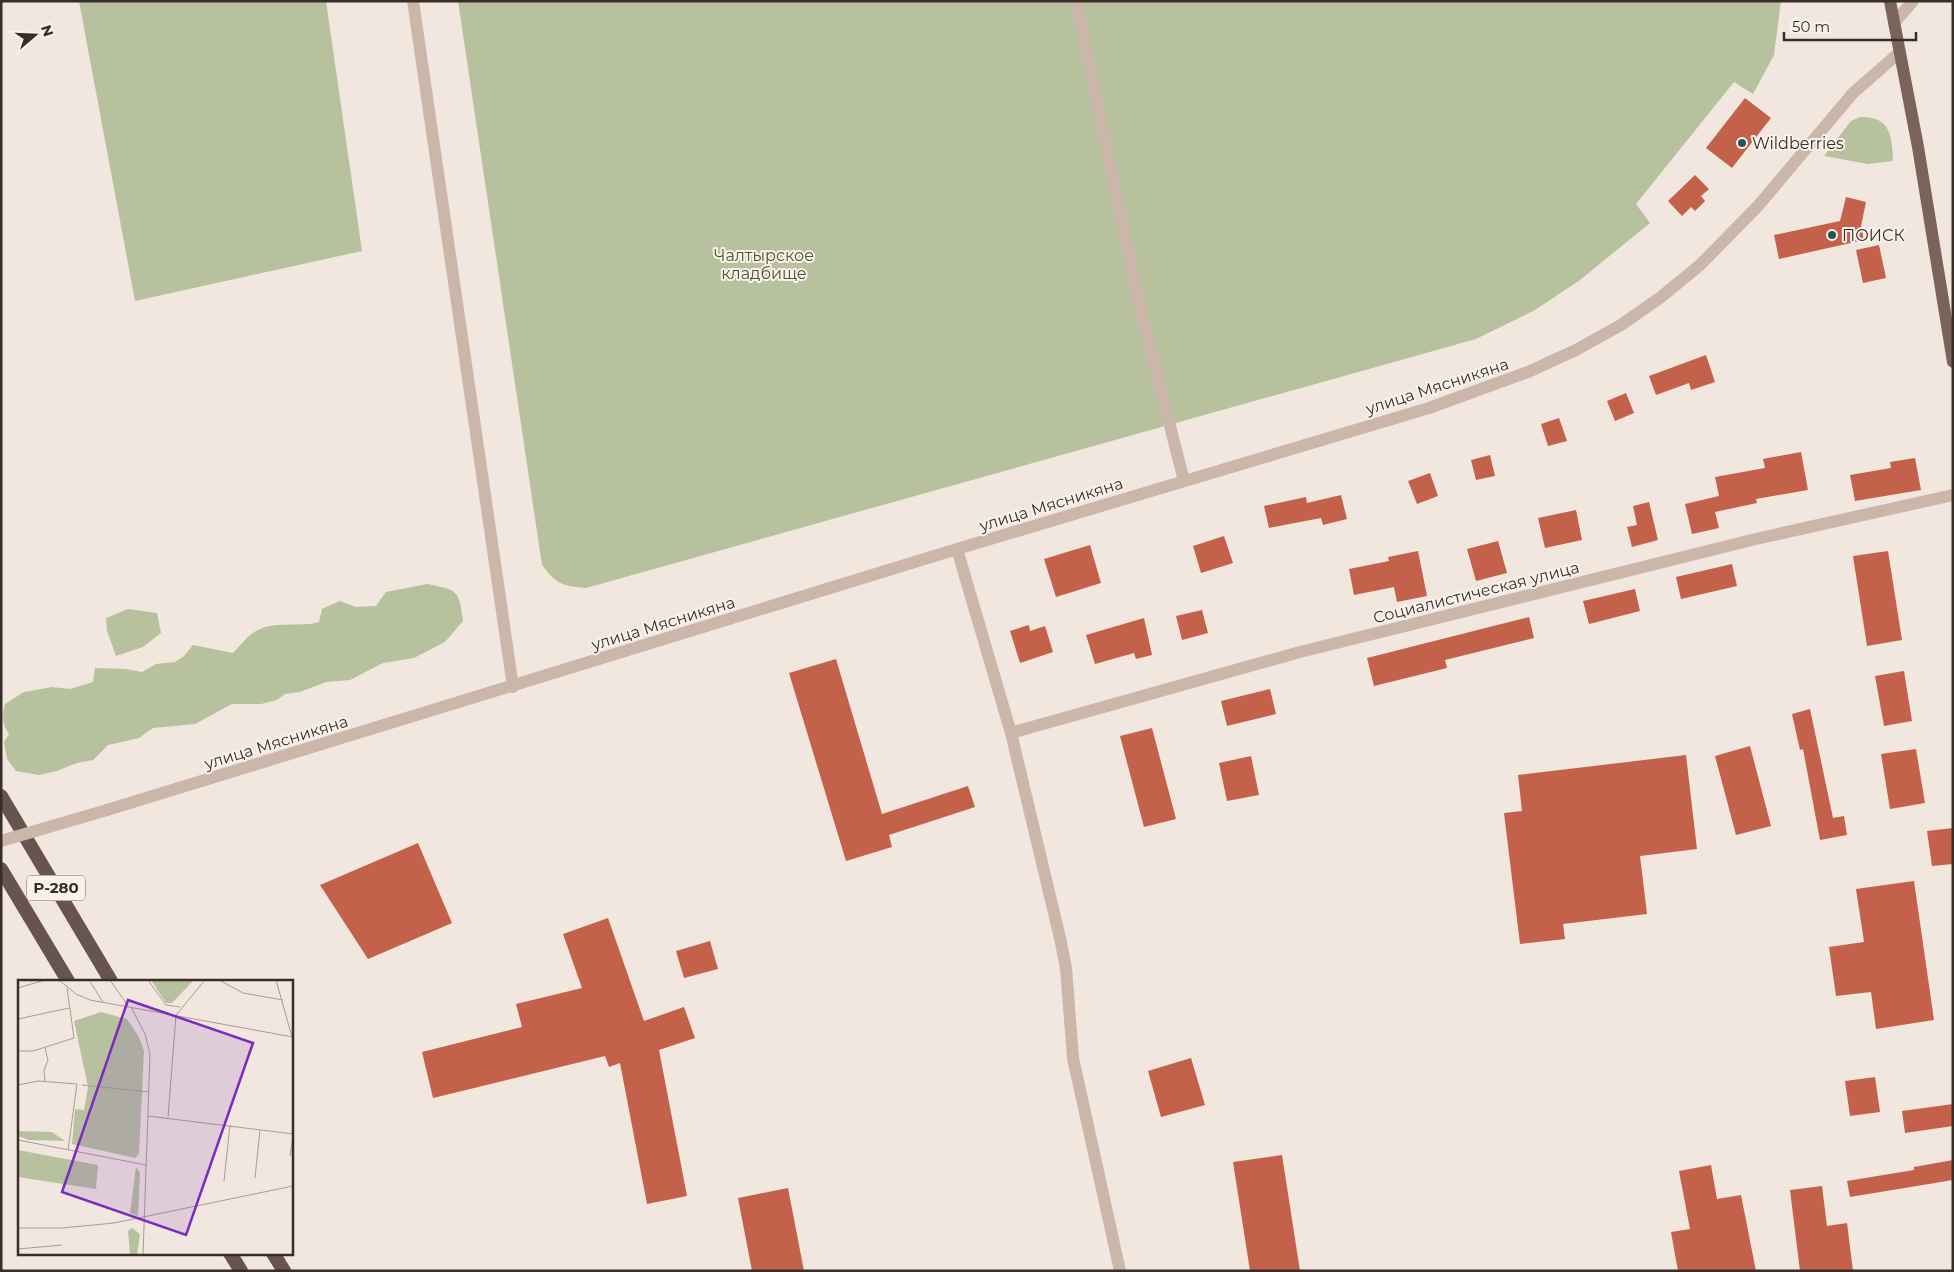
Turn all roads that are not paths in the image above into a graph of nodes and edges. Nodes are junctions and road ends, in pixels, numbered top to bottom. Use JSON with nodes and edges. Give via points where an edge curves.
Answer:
{"nodes":[{"id":1,"x":413,"y":1,"type":"edge"},
{"id":2,"x":1076,"y":1,"type":"edge"},
{"id":3,"x":1890,"y":1,"type":"edge"},
{"id":4,"x":1913,"y":1,"type":"edge"},
{"id":5,"x":1894,"y":23,"type":"junction"},
{"id":6,"x":1900,"y":52,"type":"junction"},
{"id":7,"x":1953,"y":362,"type":"edge"},
{"id":8,"x":1184,"y":481,"type":"junction"},
{"id":9,"x":1953,"y":495,"type":"edge"},
{"id":10,"x":957,"y":549,"type":"junction"},
{"id":11,"x":513,"y":687,"type":"junction"},
{"id":12,"x":1011,"y":733,"type":"junction"},
{"id":13,"x":1,"y":796,"type":"edge"},
{"id":14,"x":1,"y":841,"type":"edge"},
{"id":15,"x":1,"y":869,"type":"edge"},
{"id":16,"x":67,"y":980,"type":"edge"},
{"id":17,"x":110,"y":980,"type":"edge"},
{"id":18,"x":231,"y":1254,"type":"edge"},
{"id":19,"x":274,"y":1254,"type":"edge"},
{"id":20,"x":241,"y":1271,"type":"edge"},
{"id":21,"x":284,"y":1271,"type":"edge"},
{"id":22,"x":1120,"y":1271,"type":"edge"}],
"edges":[{"from":1,"to":11,"type":"street"},
{"from":2,"to":8,"type":"street","via":[[1139,304]]},
{"from":3,"to":5,"type":"main road"},
{"from":4,"to":5,"type":"street"},
{"from":5,"to":6,"type":"main road"},
{"from":6,"to":7,"type":"main road"},
{"from":6,"to":8,"type":"street","name":"улица Мясникяна","via":[[1854,93],[1758,206],[1700,265],[1621,325],[1552,361],[1478,392]]},
{"from":8,"to":10,"type":"street","name":"улица Мясникяна"},
{"from":9,"to":12,"type":"street","name":"Социалистическая улица","via":[[1760,538],[1300,652]]},
{"from":10,"to":11,"type":"street","name":"улица Мясникяна"},
{"from":10,"to":12,"type":"street"},
{"from":11,"to":14,"type":"street","name":"улица Мясникяна","bridge":true},
{"from":12,"to":22,"type":"street","via":[[1060,938],[1068,981],[1073,1058]]},
{"from":13,"to":17,"type":"highway","number":"Р-280"},
{"from":15,"to":16,"type":"highway","number":"Р-280"},
{"from":18,"to":20,"type":"highway"},
{"from":19,"to":21,"type":"highway"}]}
